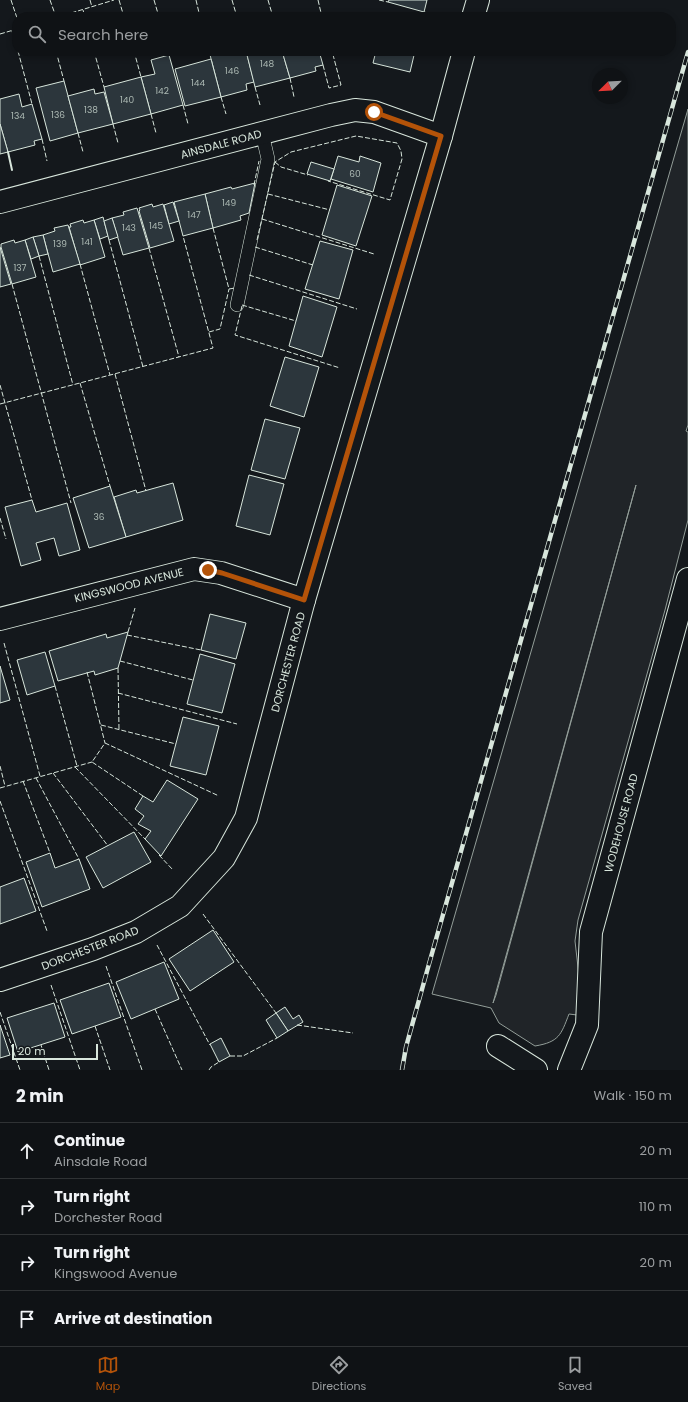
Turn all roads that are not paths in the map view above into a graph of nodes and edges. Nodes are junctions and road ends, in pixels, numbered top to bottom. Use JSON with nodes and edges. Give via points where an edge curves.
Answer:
{"nodes":[{"id":1,"x":478,"y":0,"type":"edge"},
{"id":2,"x":474,"y":12,"type":"edge"},
{"id":3,"x":463,"y":56,"type":"edge"},
{"id":4,"x":262,"y":133,"type":"junction"},
{"id":5,"x":441,"y":136,"type":"junction"},
{"id":6,"x":0,"y":202,"type":"edge"},
{"id":7,"x":237,"y":305,"type":"dead end"},
{"id":8,"x":688,"y":579,"type":"edge"},
{"id":9,"x":304,"y":600,"type":"junction"},
{"id":10,"x":0,"y":619,"type":"edge"},
{"id":11,"x":0,"y":980,"type":"edge"},
{"id":12,"x":498,"y":1046,"type":"dead end"},
{"id":13,"x":536,"y":1070,"type":"edge"},
{"id":14,"x":569,"y":1070,"type":"edge"}],
"edges":[{"from":1,"to":2,"type":"street"},
{"from":3,"to":5,"type":"street","name":"DORCHESTER ROAD"},
{"from":4,"to":5,"type":"street","name":"AINSDALE ROAD","via":[[355,110],[374,112]]},
{"from":4,"to":6,"type":"street","name":"AINSDALE ROAD"},
{"from":4,"to":7,"type":"lane","via":[[268,159]]},
{"from":5,"to":9,"type":"street","name":"DORCHESTER ROAD"},
{"from":8,"to":14,"type":"street","name":"WODEHOUSE ROAD","via":[[592,932],[587,1025]]},
{"from":9,"to":10,"type":"street","name":"KINGSWOOD AVENUE","via":[[222,573],[194,569]]},
{"from":9,"to":11,"type":"street","name":"DORCHESTER ROAD","via":[[246,818],[224,858],[180,906],[136,932]]},
{"from":12,"to":13,"type":"street"}]}
